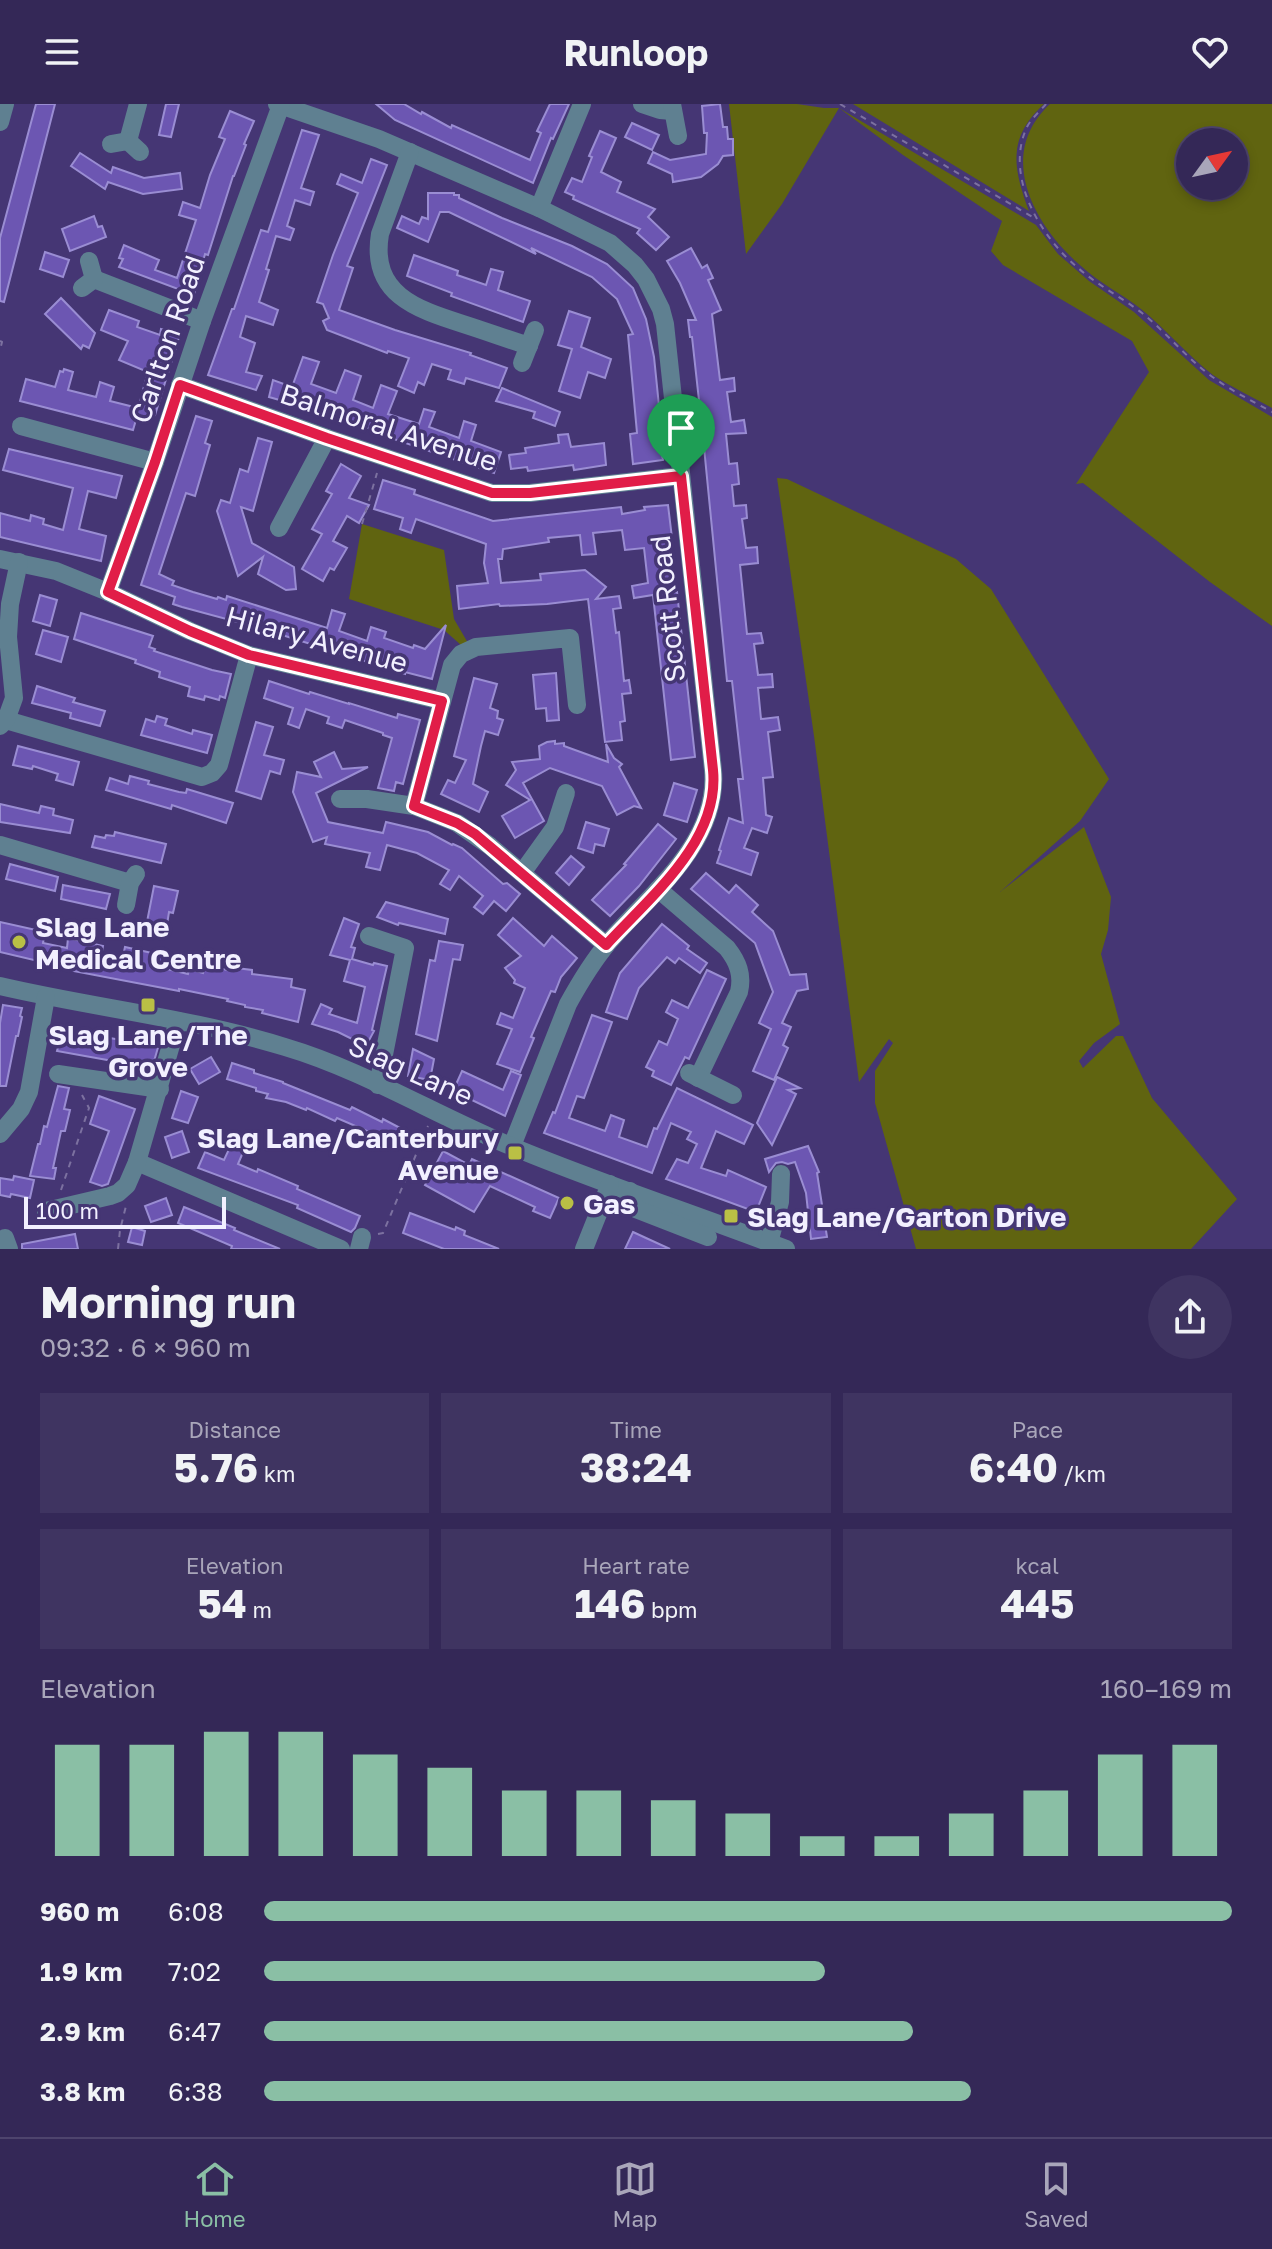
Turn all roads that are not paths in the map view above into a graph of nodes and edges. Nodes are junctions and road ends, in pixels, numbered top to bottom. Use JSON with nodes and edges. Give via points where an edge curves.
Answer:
{"nodes":[{"id":1,"x":5,"y":104,"type":"edge"},
{"id":2,"x":138,"y":104,"type":"edge"},
{"id":3,"x":582,"y":104,"type":"edge"},
{"id":4,"x":642,"y":104,"type":"edge"},
{"id":5,"x":279,"y":105,"type":"edge"},
{"id":6,"x":673,"y":108,"type":"edge"},
{"id":7,"x":0,"y":122,"type":"edge"},
{"id":8,"x":678,"y":136,"type":"dead end"},
{"id":9,"x":126,"y":146,"type":"dead end"},
{"id":10,"x":410,"y":152,"type":"junction"},
{"id":11,"x":539,"y":208,"type":"junction"},
{"id":12,"x":89,"y":261,"type":"dead end"},
{"id":13,"x":202,"y":321,"type":"junction"},
{"id":14,"x":529,"y":346,"type":"dead end"},
{"id":15,"x":180,"y":385,"type":"junction"},
{"id":16,"x":21,"y":426,"type":"dead end"},
{"id":17,"x":327,"y":438,"type":"junction"},
{"id":18,"x":155,"y":462,"type":"junction"},
{"id":19,"x":681,"y":476,"type":"junction"},
{"id":20,"x":280,"y":528,"type":"dead end"},
{"id":21,"x":0,"y":559,"type":"edge"},
{"id":22,"x":19,"y":562,"type":"junction"},
{"id":23,"x":108,"y":592,"type":"junction"},
{"id":24,"x":249,"y":655,"type":"junction"},
{"id":25,"x":442,"y":701,"type":"junction"},
{"id":26,"x":577,"y":705,"type":"dead end"},
{"id":27,"x":3,"y":723,"type":"edge"},
{"id":28,"x":565,"y":793,"type":"dead end"},
{"id":29,"x":340,"y":799,"type":"dead end"},
{"id":30,"x":414,"y":806,"type":"junction"},
{"id":31,"x":0,"y":845,"type":"edge"},
{"id":32,"x":522,"y":873,"type":"junction"},
{"id":33,"x":658,"y":889,"type":"junction"},
{"id":34,"x":126,"y":905,"type":"dead end"},
{"id":35,"x":369,"y":936,"type":"dead end"},
{"id":36,"x":606,"y":945,"type":"junction"},
{"id":37,"x":0,"y":986,"type":"edge"},
{"id":38,"x":46,"y":997,"type":"junction"},
{"id":39,"x":178,"y":1021,"type":"junction"},
{"id":40,"x":58,"y":1074,"type":"dead end"},
{"id":41,"x":378,"y":1085,"type":"junction"},
{"id":42,"x":160,"y":1089,"type":"junction"},
{"id":43,"x":733,"y":1095,"type":"dead end"},
{"id":44,"x":0,"y":1134,"type":"edge"},
{"id":45,"x":512,"y":1146,"type":"junction"},
{"id":46,"x":137,"y":1162,"type":"junction"},
{"id":47,"x":781,"y":1174,"type":"dead end"},
{"id":48,"x":610,"y":1184,"type":"junction"},
{"id":49,"x":630,"y":1191,"type":"junction"},
{"id":50,"x":57,"y":1202,"type":"road end"},
{"id":51,"x":708,"y":1237,"type":"dead end"},
{"id":52,"x":777,"y":1246,"type":"edge"},
{"id":53,"x":341,"y":1249,"type":"edge"},
{"id":54,"x":584,"y":1249,"type":"edge"}],
"edges":[{"from":1,"to":7,"type":"street"},
{"from":2,"to":9,"type":"street"},
{"from":3,"to":11,"type":"street"},
{"from":4,"to":6,"type":"street"},
{"from":5,"to":10,"type":"street","name":"Scott Road"},
{"from":5,"to":13,"type":"street","name":"Carlton Road"},
{"from":6,"to":8,"type":"street"},
{"from":10,"to":11,"type":"street","name":"Scott Road"},
{"from":10,"to":14,"type":"street","via":[[380,234],[379,259],[387,282],[423,311]]},
{"from":11,"to":19,"type":"street","name":"Scott Road","via":[[610,243],[635,265],[655,294],[665,324]]},
{"from":12,"to":13,"type":"street","via":[[88,284]]},
{"from":13,"to":15,"type":"street","name":"Carlton Road"},
{"from":15,"to":17,"type":"street","name":"Balmoral Avenue"},
{"from":15,"to":18,"type":"street","name":"Carlton Road"},
{"from":16,"to":18,"type":"street"},
{"from":17,"to":19,"type":"street","name":"Balmoral Avenue","via":[[492,493]]},
{"from":17,"to":20,"type":"street"},
{"from":18,"to":23,"type":"street","name":"Carlton Road"},
{"from":19,"to":33,"type":"street","name":"Scott Road","via":[[714,781],[698,836]]},
{"from":21,"to":22,"type":"street","name":"Hilary Avenue"},
{"from":22,"to":23,"type":"street","name":"Hilary Avenue"},
{"from":22,"to":27,"type":"street","via":[[8,637],[14,698]]},
{"from":23,"to":24,"type":"street","name":"Hilary Avenue"},
{"from":24,"to":25,"type":"street","name":"Hilary Avenue"},
{"from":24,"to":27,"type":"street","via":[[219,765],[202,777]]},
{"from":25,"to":26,"type":"street","via":[[452,665],[466,650],[570,638]]},
{"from":25,"to":30,"type":"street"},
{"from":28,"to":32,"type":"street","via":[[555,827]]},
{"from":29,"to":30,"type":"street"},
{"from":30,"to":32,"type":"street","via":[[475,834]]},
{"from":31,"to":34,"type":"street","via":[[133,878]]},
{"from":32,"to":36,"type":"street"},
{"from":33,"to":36,"type":"street","name":"Scott Road"},
{"from":33,"to":43,"type":"street","via":[[727,948],[740,972],[739,992],[693,1075]]},
{"from":35,"to":41,"type":"street","via":[[405,948]]},
{"from":36,"to":45,"type":"street","name":"Scott Road","via":[[568,1004]]},
{"from":37,"to":38,"type":"street","name":"Slag Lane"},
{"from":38,"to":39,"type":"street","name":"Slag Lane"},
{"from":38,"to":44,"type":"street","via":[[29,1092]]},
{"from":39,"to":41,"type":"street","name":"Slag Lane","via":[[287,1047]]},
{"from":39,"to":42,"type":"street"},
{"from":40,"to":42,"type":"street","via":[[84,1086]]},
{"from":41,"to":45,"type":"street","name":"Slag Lane"},
{"from":42,"to":46,"type":"street"},
{"from":45,"to":48,"type":"street","name":"Slag Lane"},
{"from":46,"to":50,"type":"street","via":[[118,1193]]},
{"from":46,"to":53,"type":"street"},
{"from":47,"to":52,"type":"street"},
{"from":48,"to":49,"type":"street","name":"Slag Lane"},
{"from":48,"to":54,"type":"street"},
{"from":49,"to":51,"type":"street","via":[[636,1209]]},
{"from":49,"to":52,"type":"street","name":"Slag Lane"}]}
